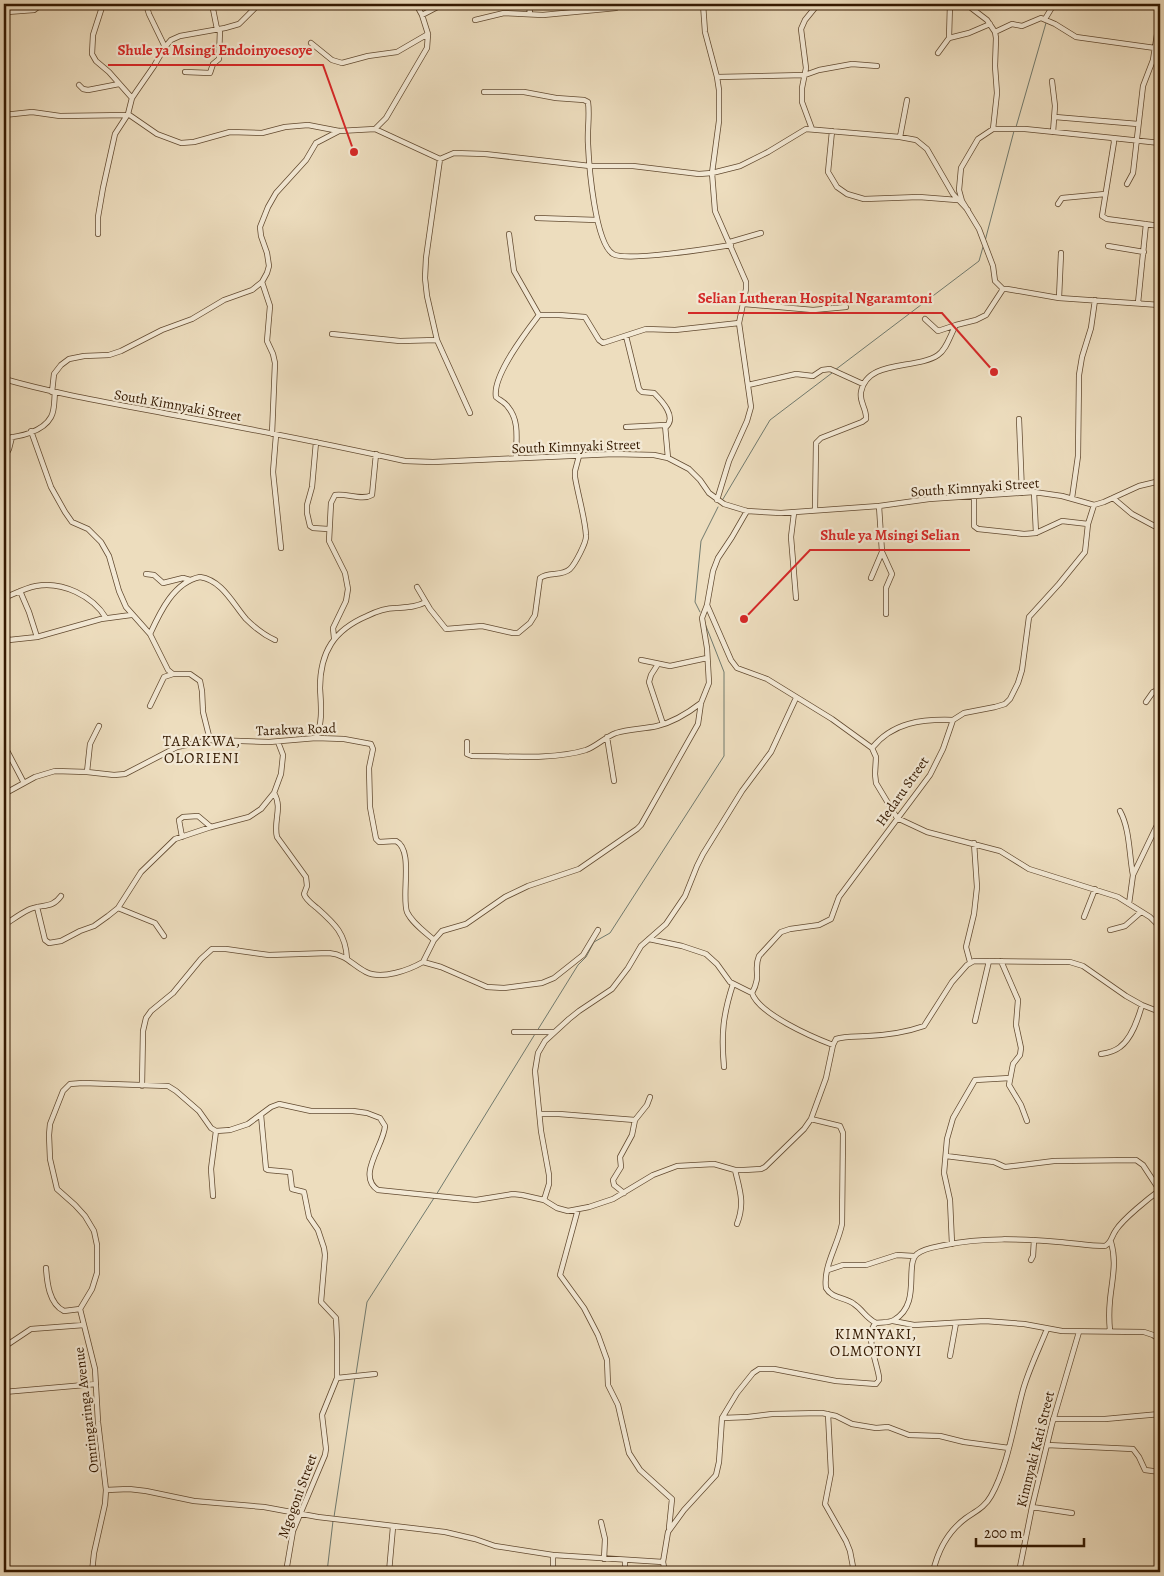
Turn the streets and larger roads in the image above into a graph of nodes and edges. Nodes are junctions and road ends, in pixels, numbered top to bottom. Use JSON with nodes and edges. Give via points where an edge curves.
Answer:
{"nodes":[{"id":1,"x":42,"y":4,"type":"edge"},
{"id":2,"x":103,"y":4,"type":"edge"},
{"id":3,"x":146,"y":4,"type":"edge"},
{"id":4,"x":212,"y":4,"type":"edge"},
{"id":5,"x":258,"y":4,"type":"edge"},
{"id":6,"x":416,"y":4,"type":"edge"},
{"id":7,"x":443,"y":4,"type":"edge"},
{"id":8,"x":529,"y":4,"type":"edge"},
{"id":9,"x":623,"y":4,"type":"edge"},
{"id":10,"x":692,"y":4,"type":"edge"},
{"id":11,"x":818,"y":4,"type":"edge"},
{"id":12,"x":950,"y":4,"type":"edge"},
{"id":13,"x":966,"y":4,"type":"edge"},
{"id":14,"x":1054,"y":4,"type":"edge"},
{"id":15,"x":703,"y":5,"type":"edge"},
{"id":16,"x":530,"y":14,"type":"junction"},
{"id":17,"x":4,"y":15,"type":"edge"},
{"id":18,"x":422,"y":15,"type":"junction"},
{"id":19,"x":1160,"y":15,"type":"edge"},
{"id":20,"x":1045,"y":19,"type":"junction"},
{"id":21,"x":475,"y":20,"type":"dead end"},
{"id":22,"x":990,"y":24,"type":"junction"},
{"id":23,"x":219,"y":29,"type":"junction"},
{"id":24,"x":995,"y":32,"type":"junction"},
{"id":25,"x":1159,"y":32,"type":"edge"},
{"id":26,"x":428,"y":34,"type":"junction"},
{"id":27,"x":948,"y":38,"type":"junction"},
{"id":28,"x":311,"y":43,"type":"dead end"},
{"id":29,"x":165,"y":47,"type":"junction"},
{"id":30,"x":1155,"y":48,"type":"junction"},
{"id":31,"x":938,"y":53,"type":"dead end"},
{"id":32,"x":877,"y":66,"type":"dead end"},
{"id":33,"x":185,"y":72,"type":"dead end"},
{"id":34,"x":805,"y":75,"type":"junction"},
{"id":35,"x":718,"y":77,"type":"junction"},
{"id":36,"x":1052,"y":81,"type":"dead end"},
{"id":37,"x":119,"y":84,"type":"junction"},
{"id":38,"x":79,"y":86,"type":"dead end"},
{"id":39,"x":484,"y":92,"type":"dead end"},
{"id":40,"x":132,"y":98,"type":"junction"},
{"id":41,"x":906,"y":100,"type":"dead end"},
{"id":42,"x":128,"y":114,"type":"junction"},
{"id":43,"x":4,"y":115,"type":"edge"},
{"id":44,"x":1055,"y":117,"type":"junction"},
{"id":45,"x":1138,"y":124,"type":"junction"},
{"id":46,"x":375,"y":129,"type":"junction"},
{"id":47,"x":812,"y":129,"type":"junction"},
{"id":48,"x":993,"y":129,"type":"junction"},
{"id":49,"x":340,"y":131,"type":"junction"},
{"id":50,"x":832,"y":131,"type":"junction"},
{"id":51,"x":1053,"y":132,"type":"junction"},
{"id":52,"x":900,"y":137,"type":"junction"},
{"id":53,"x":1113,"y":138,"type":"junction"},
{"id":54,"x":1136,"y":140,"type":"junction"},
{"id":55,"x":1160,"y":142,"type":"edge"},
{"id":56,"x":440,"y":159,"type":"junction"},
{"id":57,"x":590,"y":166,"type":"junction"},
{"id":58,"x":712,"y":173,"type":"junction"},
{"id":59,"x":1127,"y":184,"type":"dead end"},
{"id":60,"x":1105,"y":194,"type":"junction"},
{"id":61,"x":957,"y":200,"type":"junction"},
{"id":62,"x":1058,"y":204,"type":"dead end"},
{"id":63,"x":968,"y":210,"type":"junction"},
{"id":64,"x":537,"y":218,"type":"dead end"},
{"id":65,"x":597,"y":220,"type":"junction"},
{"id":66,"x":1146,"y":224,"type":"junction"},
{"id":67,"x":1160,"y":226,"type":"edge"},
{"id":68,"x":761,"y":233,"type":"dead end"},
{"id":69,"x":98,"y":234,"type":"dead end"},
{"id":70,"x":509,"y":234,"type":"dead end"},
{"id":71,"x":731,"y":244,"type":"junction"},
{"id":72,"x":1108,"y":246,"type":"dead end"},
{"id":73,"x":1144,"y":252,"type":"junction"},
{"id":74,"x":1061,"y":253,"type":"dead end"},
{"id":75,"x":262,"y":282,"type":"junction"},
{"id":76,"x":1003,"y":289,"type":"junction"},
{"id":77,"x":1059,"y":298,"type":"junction"},
{"id":78,"x":1095,"y":300,"type":"junction"},
{"id":79,"x":1138,"y":303,"type":"junction"},
{"id":80,"x":744,"y":304,"type":"junction"},
{"id":81,"x":1160,"y":305,"type":"edge"},
{"id":82,"x":846,"y":308,"type":"dead end"},
{"id":83,"x":539,"y":316,"type":"junction"},
{"id":84,"x":925,"y":319,"type":"dead end"},
{"id":85,"x":739,"y":323,"type":"junction"},
{"id":86,"x":956,"y":325,"type":"junction"},
{"id":87,"x":332,"y":334,"type":"dead end"},
{"id":88,"x":626,"y":336,"type":"junction"},
{"id":89,"x":437,"y":340,"type":"junction"},
{"id":90,"x":4,"y":379,"type":"edge"},
{"id":91,"x":863,"y":384,"type":"junction"},
{"id":92,"x":748,"y":386,"type":"junction"},
{"id":93,"x":54,"y":392,"type":"junction"},
{"id":94,"x":470,"y":413,"type":"dead end"},
{"id":95,"x":1019,"y":419,"type":"dead end"},
{"id":96,"x":626,"y":427,"type":"dead end"},
{"id":97,"x":666,"y":427,"type":"junction"},
{"id":98,"x":32,"y":431,"type":"junction"},
{"id":99,"x":274,"y":435,"type":"junction"},
{"id":100,"x":12,"y":437,"type":"junction"},
{"id":101,"x":4,"y":438,"type":"edge"},
{"id":102,"x":316,"y":442,"type":"junction"},
{"id":103,"x":376,"y":454,"type":"junction"},
{"id":104,"x":579,"y":456,"type":"junction"},
{"id":105,"x":4,"y":458,"type":"edge"},
{"id":106,"x":516,"y":458,"type":"junction"},
{"id":107,"x":668,"y":458,"type":"junction"},
{"id":108,"x":1160,"y":481,"type":"edge"},
{"id":109,"x":1034,"y":492,"type":"junction"},
{"id":110,"x":1022,"y":493,"type":"junction"},
{"id":111,"x":974,"y":497,"type":"junction"},
{"id":112,"x":1072,"y":498,"type":"junction"},
{"id":113,"x":1113,"y":498,"type":"junction"},
{"id":114,"x":717,"y":500,"type":"junction"},
{"id":115,"x":1094,"y":505,"type":"junction"},
{"id":116,"x":879,"y":506,"type":"junction"},
{"id":117,"x":815,"y":510,"type":"junction"},
{"id":118,"x":747,"y":511,"type":"junction"},
{"id":119,"x":794,"y":513,"type":"junction"},
{"id":120,"x":1088,"y":524,"type":"junction"},
{"id":121,"x":328,"y":529,"type":"junction"},
{"id":122,"x":1160,"y":529,"type":"edge"},
{"id":123,"x":1036,"y":533,"type":"junction"},
{"id":124,"x":281,"y":548,"type":"dead end"},
{"id":125,"x":882,"y":552,"type":"junction"},
{"id":126,"x":146,"y":574,"type":"dead end"},
{"id":127,"x":871,"y":578,"type":"dead end"},
{"id":128,"x":190,"y":580,"type":"junction"},
{"id":129,"x":417,"y":587,"type":"dead end"},
{"id":130,"x":20,"y":592,"type":"junction"},
{"id":131,"x":4,"y":598,"type":"edge"},
{"id":132,"x":796,"y":598,"type":"dead end"},
{"id":133,"x":426,"y":602,"type":"junction"},
{"id":134,"x":707,"y":605,"type":"junction"},
{"id":135,"x":131,"y":614,"type":"junction"},
{"id":136,"x":886,"y":614,"type":"dead end"},
{"id":137,"x":106,"y":618,"type":"junction"},
{"id":138,"x":4,"y":634,"type":"edge"},
{"id":139,"x":150,"y":634,"type":"junction"},
{"id":140,"x":37,"y":637,"type":"junction"},
{"id":141,"x":334,"y":638,"type":"junction"},
{"id":142,"x":275,"y":640,"type":"dead end"},
{"id":143,"x":707,"y":658,"type":"junction"},
{"id":144,"x":641,"y":660,"type":"dead end"},
{"id":145,"x":658,"y":664,"type":"junction"},
{"id":146,"x":174,"y":674,"type":"junction"},
{"id":147,"x":1160,"y":689,"type":"edge"},
{"id":148,"x":796,"y":698,"type":"junction"},
{"id":149,"x":1146,"y":702,"type":"dead end"},
{"id":150,"x":701,"y":703,"type":"junction"},
{"id":151,"x":150,"y":706,"type":"dead end"},
{"id":152,"x":953,"y":720,"type":"junction"},
{"id":153,"x":663,"y":724,"type":"junction"},
{"id":154,"x":99,"y":726,"type":"dead end"},
{"id":155,"x":607,"y":737,"type":"junction"},
{"id":156,"x":316,"y":738,"type":"junction"},
{"id":157,"x":210,"y":740,"type":"junction"},
{"id":158,"x":278,"y":742,"type":"junction"},
{"id":159,"x":467,"y":742,"type":"dead end"},
{"id":160,"x":4,"y":745,"type":"edge"},
{"id":161,"x":872,"y":748,"type":"junction"},
{"id":162,"x":87,"y":772,"type":"junction"},
{"id":163,"x":614,"y":781,"type":"dead end"},
{"id":164,"x":24,"y":782,"type":"junction"},
{"id":165,"x":4,"y":794,"type":"edge"},
{"id":166,"x":274,"y":794,"type":"junction"},
{"id":167,"x":1120,"y":812,"type":"dead end"},
{"id":168,"x":897,"y":818,"type":"junction"},
{"id":169,"x":1160,"y":819,"type":"edge"},
{"id":170,"x":211,"y":827,"type":"junction"},
{"id":171,"x":182,"y":836,"type":"junction"},
{"id":172,"x":974,"y":843,"type":"junction"},
{"id":173,"x":1133,"y":875,"type":"junction"},
{"id":174,"x":1095,"y":889,"type":"junction"},
{"id":175,"x":61,"y":896,"type":"dead end"},
{"id":176,"x":4,"y":901,"type":"edge"},
{"id":177,"x":1129,"y":904,"type":"junction"},
{"id":178,"x":37,"y":907,"type":"junction"},
{"id":179,"x":118,"y":908,"type":"junction"},
{"id":180,"x":1141,"y":912,"type":"junction"},
{"id":181,"x":1084,"y":917,"type":"dead end"},
{"id":182,"x":598,"y":930,"type":"dead end"},
{"id":183,"x":1110,"y":930,"type":"dead end"},
{"id":184,"x":164,"y":936,"type":"dead end"},
{"id":185,"x":649,"y":939,"type":"junction"},
{"id":186,"x":434,"y":940,"type":"junction"},
{"id":187,"x":348,"y":959,"type":"junction"},
{"id":188,"x":989,"y":961,"type":"junction"},
{"id":189,"x":1001,"y":961,"type":"junction"},
{"id":190,"x":423,"y":962,"type":"junction"},
{"id":191,"x":970,"y":962,"type":"junction"},
{"id":192,"x":733,"y":984,"type":"junction"},
{"id":193,"x":752,"y":993,"type":"junction"},
{"id":194,"x":1142,"y":1005,"type":"junction"},
{"id":195,"x":1159,"y":1011,"type":"edge"},
{"id":196,"x":976,"y":1022,"type":"dead end"},
{"id":197,"x":514,"y":1032,"type":"dead end"},
{"id":198,"x":554,"y":1032,"type":"junction"},
{"id":199,"x":833,"y":1045,"type":"junction"},
{"id":200,"x":1102,"y":1054,"type":"dead end"},
{"id":201,"x":724,"y":1067,"type":"dead end"},
{"id":202,"x":1010,"y":1078,"type":"junction"},
{"id":203,"x":142,"y":1086,"type":"junction"},
{"id":204,"x":650,"y":1097,"type":"dead end"},
{"id":205,"x":540,"y":1114,"type":"junction"},
{"id":206,"x":262,"y":1116,"type":"junction"},
{"id":207,"x":811,"y":1119,"type":"junction"},
{"id":208,"x":635,"y":1120,"type":"junction"},
{"id":209,"x":1027,"y":1121,"type":"dead end"},
{"id":210,"x":216,"y":1131,"type":"junction"},
{"id":211,"x":946,"y":1156,"type":"junction"},
{"id":212,"x":735,"y":1170,"type":"junction"},
{"id":213,"x":1160,"y":1190,"type":"edge"},
{"id":214,"x":624,"y":1193,"type":"junction"},
{"id":215,"x":213,"y":1196,"type":"dead end"},
{"id":216,"x":544,"y":1200,"type":"junction"},
{"id":217,"x":578,"y":1210,"type":"junction"},
{"id":218,"x":736,"y":1224,"type":"dead end"},
{"id":219,"x":1034,"y":1240,"type":"junction"},
{"id":220,"x":1111,"y":1242,"type":"junction"},
{"id":221,"x":952,"y":1244,"type":"junction"},
{"id":222,"x":914,"y":1256,"type":"junction"},
{"id":223,"x":1031,"y":1260,"type":"dead end"},
{"id":224,"x":46,"y":1268,"type":"dead end"},
{"id":225,"x":828,"y":1270,"type":"junction"},
{"id":226,"x":80,"y":1309,"type":"junction"},
{"id":227,"x":893,"y":1321,"type":"junction"},
{"id":228,"x":956,"y":1322,"type":"junction"},
{"id":229,"x":876,"y":1323,"type":"junction"},
{"id":230,"x":84,"y":1325,"type":"junction"},
{"id":231,"x":1047,"y":1330,"type":"junction"},
{"id":232,"x":1110,"y":1331,"type":"junction"},
{"id":233,"x":1079,"y":1332,"type":"junction"},
{"id":234,"x":1160,"y":1340,"type":"edge"},
{"id":235,"x":4,"y":1347,"type":"edge"},
{"id":236,"x":950,"y":1356,"type":"dead end"},
{"id":237,"x":375,"y":1374,"type":"dead end"},
{"id":238,"x":337,"y":1378,"type":"junction"},
{"id":239,"x":96,"y":1384,"type":"junction"},
{"id":240,"x":4,"y":1392,"type":"edge"},
{"id":241,"x":828,"y":1414,"type":"junction"},
{"id":242,"x":1160,"y":1414,"type":"edge"},
{"id":243,"x":722,"y":1418,"type":"junction"},
{"id":244,"x":1053,"y":1419,"type":"junction"},
{"id":245,"x":1047,"y":1445,"type":"junction"},
{"id":246,"x":1009,"y":1448,"type":"junction"},
{"id":247,"x":1160,"y":1472,"type":"edge"},
{"id":248,"x":106,"y":1490,"type":"junction"},
{"id":249,"x":1032,"y":1507,"type":"junction"},
{"id":250,"x":300,"y":1513,"type":"junction"},
{"id":251,"x":1072,"y":1514,"type":"dead end"},
{"id":252,"x":601,"y":1522,"type":"dead end"},
{"id":253,"x":393,"y":1527,"type":"junction"},
{"id":254,"x":668,"y":1532,"type":"junction"},
{"id":255,"x":553,"y":1556,"type":"junction"},
{"id":256,"x":604,"y":1559,"type":"junction"},
{"id":257,"x":625,"y":1560,"type":"junction"},
{"id":258,"x":663,"y":1562,"type":"junction"},
{"id":259,"x":92,"y":1572,"type":"edge"},
{"id":260,"x":286,"y":1572,"type":"edge"},
{"id":261,"x":390,"y":1572,"type":"edge"},
{"id":262,"x":553,"y":1572,"type":"edge"},
{"id":263,"x":625,"y":1572,"type":"edge"},
{"id":264,"x":665,"y":1572,"type":"edge"},
{"id":265,"x":854,"y":1572,"type":"edge"},
{"id":266,"x":933,"y":1572,"type":"edge"},
{"id":267,"x":1019,"y":1572,"type":"edge"}],
"edges":[{"from":1,"to":17,"type":"street","via":[[34,10]]},
{"from":2,"to":37,"type":"street","via":[[93,35],[92,54]]},
{"from":3,"to":29,"type":"street"},
{"from":4,"to":23,"type":"street"},
{"from":5,"to":23,"type":"street","via":[[240,24]]},
{"from":6,"to":18,"type":"street"},
{"from":7,"to":18,"type":"street"},
{"from":8,"to":16,"type":"street"},
{"from":9,"to":16,"type":"street","via":[[616,8]]},
{"from":10,"to":15,"type":"street"},
{"from":11,"to":34,"type":"street","via":[[801,29]]},
{"from":12,"to":27,"type":"street"},
{"from":13,"to":22,"type":"street"},
{"from":14,"to":20,"type":"street"},
{"from":15,"to":35,"type":"street","via":[[705,32]]},
{"from":16,"to":21,"type":"street","via":[[504,13]]},
{"from":18,"to":26,"type":"street"},
{"from":19,"to":25,"type":"street"},
{"from":20,"to":24,"type":"street","via":[[1036,19],[1022,26],[1012,24]]},
{"from":20,"to":30,"type":"street","via":[[1076,37]]},
{"from":22,"to":24,"type":"street"},
{"from":22,"to":27,"type":"street"},
{"from":23,"to":29,"type":"street","via":[[175,38]]},
{"from":23,"to":33,"type":"street","via":[[219,59],[210,73]]},
{"from":24,"to":48,"type":"street","via":[[997,93]]},
{"from":25,"to":30,"type":"street"},
{"from":26,"to":28,"type":"street","via":[[394,53],[342,63],[332,60]]},
{"from":26,"to":46,"type":"street","via":[[425,54],[386,118]]},
{"from":27,"to":31,"type":"street"},
{"from":29,"to":40,"type":"street"},
{"from":30,"to":45,"type":"street","via":[[1143,86]]},
{"from":32,"to":34,"type":"street","via":[[852,64]]},
{"from":34,"to":35,"type":"street"},
{"from":34,"to":47,"type":"street","via":[[802,102]]},
{"from":35,"to":58,"type":"street","via":[[719,112]]},
{"from":36,"to":44,"type":"street"},
{"from":37,"to":38,"type":"street","via":[[85,90]]},
{"from":37,"to":40,"type":"street"},
{"from":39,"to":57,"type":"street","via":[[516,91],[588,101]]},
{"from":40,"to":42,"type":"street"},
{"from":41,"to":52,"type":"street"},
{"from":42,"to":43,"type":"street","via":[[60,116],[32,112]]},
{"from":42,"to":49,"type":"street","via":[[157,134],[181,143],[230,132],[262,132],[308,125]]},
{"from":42,"to":69,"type":"street","via":[[114,138]]},
{"from":44,"to":45,"type":"street"},
{"from":44,"to":51,"type":"street"},
{"from":45,"to":54,"type":"street"},
{"from":46,"to":49,"type":"street"},
{"from":46,"to":56,"type":"street"},
{"from":47,"to":50,"type":"street"},
{"from":47,"to":58,"type":"street","via":[[740,166]]},
{"from":48,"to":51,"type":"street"},
{"from":48,"to":63,"type":"street","via":[[978,139],[961,168],[959,190]]},
{"from":49,"to":75,"type":"street","via":[[316,143],[272,198],[260,228],[268,266]]},
{"from":50,"to":52,"type":"street"},
{"from":50,"to":61,"type":"street","via":[[828,172],[846,194],[864,199],[919,197]]},
{"from":51,"to":53,"type":"street"},
{"from":52,"to":61,"type":"street","via":[[916,140],[927,149]]},
{"from":53,"to":54,"type":"street"},
{"from":53,"to":60,"type":"street"},
{"from":54,"to":55,"type":"street"},
{"from":54,"to":59,"type":"street","via":[[1133,173]]},
{"from":56,"to":57,"type":"street","via":[[454,153],[485,154]]},
{"from":56,"to":89,"type":"street","via":[[425,278]]},
{"from":57,"to":58,"type":"street"},
{"from":57,"to":65,"type":"street"},
{"from":58,"to":71,"type":"street","via":[[715,211]]},
{"from":60,"to":62,"type":"street","via":[[1062,198]]},
{"from":60,"to":66,"type":"street","via":[[1103,218]]},
{"from":61,"to":63,"type":"street"},
{"from":63,"to":76,"type":"street","via":[[990,257],[995,280]]},
{"from":64,"to":65,"type":"street"},
{"from":65,"to":71,"type":"street","via":[[610,251],[619,256],[677,253]]},
{"from":66,"to":67,"type":"street"},
{"from":66,"to":73,"type":"street"},
{"from":68,"to":71,"type":"street"},
{"from":70,"to":83,"type":"street","via":[[514,271]]},
{"from":71,"to":80,"type":"street","via":[[746,282]]},
{"from":72,"to":73,"type":"street"},
{"from":73,"to":79,"type":"street"},
{"from":74,"to":77,"type":"street"},
{"from":75,"to":93,"type":"street","via":[[249,292],[224,300],[192,319],[115,354],[69,359],[54,374]]},
{"from":75,"to":99,"type":"street","via":[[270,306],[267,341],[275,363]]},
{"from":76,"to":77,"type":"street"},
{"from":76,"to":86,"type":"street","via":[[986,315]]},
{"from":77,"to":78,"type":"street"},
{"from":78,"to":79,"type":"street"},
{"from":78,"to":112,"type":"street","via":[[1079,375],[1078,456]]},
{"from":79,"to":81,"type":"street"},
{"from":80,"to":82,"type":"street","via":[[813,310]]},
{"from":80,"to":85,"type":"street"},
{"from":83,"to":88,"type":"street","via":[[585,317],[600,342]]},
{"from":83,"to":106,"type":"street","via":[[506,364],[496,385],[496,396],[514,417]]},
{"from":84,"to":86,"type":"street","via":[[938,331]]},
{"from":85,"to":88,"type":"street","via":[[676,330],[646,329]]},
{"from":85,"to":92,"type":"street"},
{"from":86,"to":91,"type":"street","via":[[944,349],[936,357],[878,372]]},
{"from":87,"to":89,"type":"street","via":[[400,342]]},
{"from":88,"to":97,"type":"street","via":[[639,388],[642,392],[654,393],[662,402],[670,416]]},
{"from":89,"to":94,"type":"street"},
{"from":90,"to":93,"type":"street","name":"South Kimnyaki Street"},
{"from":91,"to":92,"type":"street","via":[[830,369],[813,376],[796,374]]},
{"from":91,"to":117,"type":"street","via":[[860,398],[866,418],[821,438],[816,444]]},
{"from":92,"to":114,"type":"street","via":[[750,413],[729,461]]},
{"from":93,"to":98,"type":"street","via":[[51,416]]},
{"from":93,"to":99,"type":"street","name":"South Kimnyaki Street"},
{"from":95,"to":110,"type":"street"},
{"from":96,"to":97,"type":"street","via":[[662,424]]},
{"from":97,"to":107,"type":"street"},
{"from":98,"to":100,"type":"street"},
{"from":98,"to":135,"type":"street","via":[[51,487],[72,522],[92,532],[105,548],[122,598]]},
{"from":99,"to":102,"type":"street","name":"South Kimnyaki Street"},
{"from":99,"to":124,"type":"street","via":[[273,472]]},
{"from":100,"to":101,"type":"street"},
{"from":100,"to":105,"type":"street"},
{"from":102,"to":103,"type":"street","name":"South Kimnyaki Street"},
{"from":102,"to":121,"type":"street","via":[[306,513],[313,528]]},
{"from":103,"to":106,"type":"street","name":"South Kimnyaki Street","via":[[423,462]]},
{"from":103,"to":121,"type":"street","via":[[372,495],[366,498],[335,495]]},
{"from":104,"to":106,"type":"street","name":"South Kimnyaki Street"},
{"from":104,"to":107,"type":"street","name":"South Kimnyaki Street","via":[[628,453]]},
{"from":104,"to":133,"type":"street","via":[[575,477],[586,540],[570,569],[540,578],[535,615],[524,629],[518,633],[482,626],[446,629]]},
{"from":107,"to":114,"type":"street","name":"South Kimnyaki Street","via":[[689,469]]},
{"from":108,"to":113,"type":"street"},
{"from":109,"to":110,"type":"street","name":"South Kimnyaki Street"},
{"from":109,"to":112,"type":"street","name":"South Kimnyaki Street"},
{"from":109,"to":123,"type":"street"},
{"from":110,"to":111,"type":"street","name":"South Kimnyaki Street"},
{"from":111,"to":116,"type":"street","name":"South Kimnyaki Street"},
{"from":111,"to":123,"type":"street","via":[[975,528],[1003,533]]},
{"from":112,"to":115,"type":"street","name":"South Kimnyaki Street"},
{"from":113,"to":115,"type":"street"},
{"from":113,"to":122,"type":"street","via":[[1132,514]]},
{"from":114,"to":118,"type":"street","name":"South Kimnyaki Street"},
{"from":115,"to":120,"type":"street"},
{"from":116,"to":117,"type":"street","name":"South Kimnyaki Street"},
{"from":116,"to":125,"type":"street"},
{"from":117,"to":119,"type":"street","name":"South Kimnyaki Street"},
{"from":118,"to":119,"type":"street","name":"South Kimnyaki Street"},
{"from":118,"to":134,"type":"street","via":[[715,564]]},
{"from":119,"to":132,"type":"street","via":[[791,537]]},
{"from":120,"to":123,"type":"street","via":[[1062,521]]},
{"from":120,"to":152,"type":"street","via":[[1085,552],[1029,618],[1022,670],[1010,699],[1005,704],[964,713]]},
{"from":121,"to":141,"type":"street","via":[[329,541],[345,573],[348,589],[333,628]]},
{"from":125,"to":127,"type":"street"},
{"from":125,"to":136,"type":"street","via":[[892,574],[886,588]]},
{"from":126,"to":128,"type":"street","via":[[163,583],[183,578]]},
{"from":128,"to":139,"type":"street","via":[[174,593]]},
{"from":128,"to":142,"type":"street","via":[[203,578],[216,584],[246,618]]},
{"from":129,"to":133,"type":"street"},
{"from":130,"to":131,"type":"street"},
{"from":130,"to":137,"type":"street","via":[[35,586],[62,587],[94,604]]},
{"from":130,"to":140,"type":"street"},
{"from":133,"to":141,"type":"street","via":[[369,615],[346,626]]},
{"from":134,"to":143,"type":"street","via":[[702,618]]},
{"from":134,"to":148,"type":"street","via":[[737,668],[767,679]]},
{"from":135,"to":137,"type":"street"},
{"from":135,"to":139,"type":"street"},
{"from":137,"to":140,"type":"street"},
{"from":138,"to":140,"type":"street","via":[[9,640]]},
{"from":139,"to":146,"type":"street","via":[[165,666]]},
{"from":141,"to":156,"type":"street","via":[[321,672],[322,717]]},
{"from":143,"to":145,"type":"street","via":[[670,666]]},
{"from":143,"to":150,"type":"street","via":[[709,683]]},
{"from":144,"to":145,"type":"street"},
{"from":145,"to":153,"type":"street","via":[[649,682]]},
{"from":146,"to":151,"type":"street","via":[[164,677]]},
{"from":146,"to":157,"type":"street","via":[[190,674],[200,681]]},
{"from":147,"to":149,"type":"street","via":[[1153,692]]},
{"from":148,"to":161,"type":"street"},
{"from":148,"to":185,"type":"street","via":[[768,757],[742,791],[703,854],[681,903],[666,924]]},
{"from":150,"to":153,"type":"street","via":[[681,717]]},
{"from":150,"to":186,"type":"street","via":[[700,718],[694,732],[637,829],[579,869],[521,889],[466,924],[442,931]]},
{"from":152,"to":161,"type":"street","via":[[896,728],[883,735]]},
{"from":152,"to":168,"type":"street","name":"Hedaru Street","via":[[934,769]]},
{"from":153,"to":155,"type":"street"},
{"from":154,"to":162,"type":"street","via":[[90,744]]},
{"from":155,"to":159,"type":"street","via":[[584,750],[536,756],[472,756],[468,754]]},
{"from":155,"to":163,"type":"street"},
{"from":156,"to":158,"type":"street","name":"Tarakwa Road"},
{"from":156,"to":186,"type":"street","name":"Tarakwa Road","via":[[352,740],[373,746],[369,775],[370,807],[376,839],[401,844],[405,859],[406,909]]},
{"from":157,"to":158,"type":"street","name":"Tarakwa Road"},
{"from":157,"to":162,"type":"street","name":"Tarakwa Road","via":[[177,747],[125,774]]},
{"from":158,"to":166,"type":"street","via":[[283,755]]},
{"from":160,"to":164,"type":"street"},
{"from":161,"to":168,"type":"street","via":[[876,757],[876,783]]},
{"from":162,"to":164,"type":"street","name":"Tarakwa Road","via":[[48,772]]},
{"from":164,"to":165,"type":"street","name":"Tarakwa Road"},
{"from":166,"to":170,"type":"street","via":[[249,817]]},
{"from":166,"to":187,"type":"street","via":[[279,807],[277,837],[306,877],[306,898],[343,935]]},
{"from":167,"to":173,"type":"street","via":[[1127,825]]},
{"from":168,"to":172,"type":"street","via":[[927,832]]},
{"from":168,"to":193,"type":"street","name":"Hedaru Street","via":[[839,897],[832,919],[811,927],[785,930],[762,951],[757,960],[758,978]]},
{"from":169,"to":173,"type":"street"},
{"from":170,"to":171,"type":"street"},
{"from":170,"to":171,"type":"street","via":[[198,816],[183,817],[178,823]]},
{"from":171,"to":179,"type":"street","via":[[144,869]]},
{"from":172,"to":174,"type":"street","via":[[1000,851],[1029,869]]},
{"from":172,"to":191,"type":"street","via":[[974,914],[966,947]]},
{"from":173,"to":177,"type":"street"},
{"from":174,"to":177,"type":"street"},
{"from":174,"to":181,"type":"street"},
{"from":175,"to":178,"type":"street","via":[[54,904]]},
{"from":176,"to":178,"type":"street","via":[[4,925]]},
{"from":177,"to":180,"type":"street"},
{"from":178,"to":179,"type":"street","via":[[45,940],[51,944],[94,926]]},
{"from":179,"to":184,"type":"street","via":[[155,923]]},
{"from":180,"to":183,"type":"street","via":[[1125,926]]},
{"from":180,"to":195,"type":"street","via":[[1158,926]]},
{"from":182,"to":190,"type":"street","via":[[583,955],[554,978],[535,984],[486,987]]},
{"from":185,"to":192,"type":"street","via":[[706,954]]},
{"from":185,"to":198,"type":"street","via":[[612,989],[579,1010]]},
{"from":186,"to":190,"type":"street"},
{"from":187,"to":190,"type":"street","via":[[375,975]]},
{"from":187,"to":203,"type":"street","via":[[329,953],[269,956],[212,949],[146,1018]]},
{"from":188,"to":189,"type":"street"},
{"from":188,"to":191,"type":"street"},
{"from":188,"to":196,"type":"street"},
{"from":189,"to":194,"type":"street","via":[[1077,964]]},
{"from":189,"to":202,"type":"street","via":[[1018,1000],[1016,1025],[1021,1048]]},
{"from":191,"to":199,"type":"street","via":[[952,982],[924,1026],[881,1035],[848,1036],[836,1040]]},
{"from":192,"to":193,"type":"street"},
{"from":192,"to":201,"type":"street","via":[[723,1019]]},
{"from":193,"to":199,"type":"street","via":[[755,999],[801,1032]]},
{"from":194,"to":195,"type":"street"},
{"from":194,"to":200,"type":"street","via":[[1124,1043],[1116,1050]]},
{"from":197,"to":198,"type":"street"},
{"from":198,"to":205,"type":"street","via":[[541,1047],[536,1064]]},
{"from":199,"to":207,"type":"street","via":[[826,1078]]},
{"from":202,"to":209,"type":"street","via":[[1009,1085]]},
{"from":202,"to":211,"type":"street","via":[[980,1078],[972,1082],[948,1131]]},
{"from":203,"to":210,"type":"street","via":[[172,1088]]},
{"from":203,"to":226,"type":"street","via":[[70,1084],[50,1124],[49,1150],[57,1189],[85,1216],[94,1231],[97,1246],[98,1273]]},
{"from":204,"to":208,"type":"street"},
{"from":205,"to":208,"type":"street"},
{"from":205,"to":216,"type":"street","via":[[542,1142],[550,1175]]},
{"from":206,"to":210,"type":"street","via":[[239,1128]]},
{"from":206,"to":216,"type":"street","via":[[279,1104],[322,1112],[353,1111],[380,1118],[385,1129],[369,1174],[371,1184],[378,1190],[466,1200],[513,1194]]},
{"from":206,"to":238,"type":"street","name":"Mgogoni Street","via":[[266,1169],[290,1172],[292,1189],[304,1192],[309,1217],[321,1237],[325,1255],[321,1302],[336,1318]]},
{"from":207,"to":212,"type":"street","via":[[765,1167]]},
{"from":207,"to":225,"type":"street","via":[[840,1126],[843,1133],[842,1224]]},
{"from":208,"to":214,"type":"street","via":[[632,1135],[620,1157],[621,1168],[614,1180],[614,1185]]},
{"from":210,"to":215,"type":"street","via":[[211,1169]]},
{"from":211,"to":213,"type":"street","via":[[994,1162],[1005,1167],[1054,1161],[1136,1160]]},
{"from":211,"to":221,"type":"street","via":[[944,1173],[950,1200]]},
{"from":212,"to":214,"type":"street","via":[[714,1164],[676,1166],[653,1175]]},
{"from":212,"to":218,"type":"street","via":[[742,1200]]},
{"from":213,"to":220,"type":"street","via":[[1121,1224]]},
{"from":214,"to":217,"type":"street"},
{"from":216,"to":217,"type":"street","via":[[563,1210]]},
{"from":217,"to":254,"type":"street","via":[[560,1275],[584,1308],[598,1335],[606,1360],[608,1385],[618,1405],[629,1453],[640,1470],[672,1499]]},
{"from":219,"to":220,"type":"street","via":[[1102,1246]]},
{"from":219,"to":221,"type":"street"},
{"from":219,"to":223,"type":"street"},
{"from":220,"to":232,"type":"street","via":[[1114,1272]]},
{"from":221,"to":222,"type":"street","via":[[929,1248]]},
{"from":222,"to":225,"type":"street","via":[[897,1255],[866,1265],[843,1265]]},
{"from":222,"to":227,"type":"street","via":[[910,1299]]},
{"from":224,"to":226,"type":"street","via":[[55,1304],[64,1311]]},
{"from":225,"to":229,"type":"street","via":[[825,1282],[829,1293],[852,1303]]},
{"from":226,"to":230,"type":"street","name":"Omringaringa Avenue"},
{"from":227,"to":228,"type":"street","via":[[914,1325]]},
{"from":227,"to":229,"type":"street"},
{"from":228,"to":231,"type":"street","via":[[1024,1324]]},
{"from":228,"to":236,"type":"street"},
{"from":229,"to":243,"type":"street","via":[[870,1332],[879,1377],[876,1384],[759,1369],[746,1380]]},
{"from":230,"to":235,"type":"street","via":[[32,1329]]},
{"from":230,"to":239,"type":"street","name":"Omringaringa Avenue"},
{"from":231,"to":233,"type":"street"},
{"from":231,"to":246,"type":"street","via":[[1023,1389]]},
{"from":232,"to":233,"type":"street"},
{"from":232,"to":234,"type":"street","via":[[1144,1332]]},
{"from":233,"to":244,"type":"street","name":"Kimnyaki Kati Street"},
{"from":237,"to":238,"type":"street"},
{"from":238,"to":250,"type":"street","name":"Mgogoni Street","via":[[322,1415],[325,1454]]},
{"from":239,"to":240,"type":"street"},
{"from":239,"to":248,"type":"street","name":"Omringaringa Avenue"},
{"from":241,"to":243,"type":"street"},
{"from":241,"to":246,"type":"street","via":[[852,1424],[884,1426],[909,1435],[940,1436]]},
{"from":241,"to":265,"type":"street","via":[[831,1473],[825,1504],[846,1541]]},
{"from":242,"to":244,"type":"street"},
{"from":243,"to":254,"type":"street","via":[[716,1475]]},
{"from":244,"to":245,"type":"street","name":"Kimnyaki Kati Street"},
{"from":245,"to":247,"type":"street","via":[[1133,1449],[1145,1470]]},
{"from":245,"to":249,"type":"street","name":"Kimnyaki Kati Street"},
{"from":246,"to":266,"type":"street","via":[[992,1495],[979,1511],[950,1532],[938,1553]]},
{"from":248,"to":250,"type":"street","via":[[146,1491],[194,1501],[264,1506]]},
{"from":248,"to":259,"type":"street","name":"Omringaringa Avenue"},
{"from":249,"to":251,"type":"street"},
{"from":249,"to":267,"type":"street","name":"Kimnyaki Kati Street"},
{"from":250,"to":253,"type":"street"},
{"from":250,"to":260,"type":"street","name":"Mgogoni Street","via":[[293,1531]]},
{"from":252,"to":256,"type":"street","via":[[605,1540]]},
{"from":253,"to":255,"type":"street","via":[[445,1532],[495,1546]]},
{"from":253,"to":261,"type":"street"},
{"from":254,"to":258,"type":"street"},
{"from":255,"to":256,"type":"street"},
{"from":255,"to":262,"type":"street"},
{"from":256,"to":257,"type":"street"},
{"from":257,"to":258,"type":"street"},
{"from":257,"to":263,"type":"street"},
{"from":258,"to":264,"type":"street"}]}
